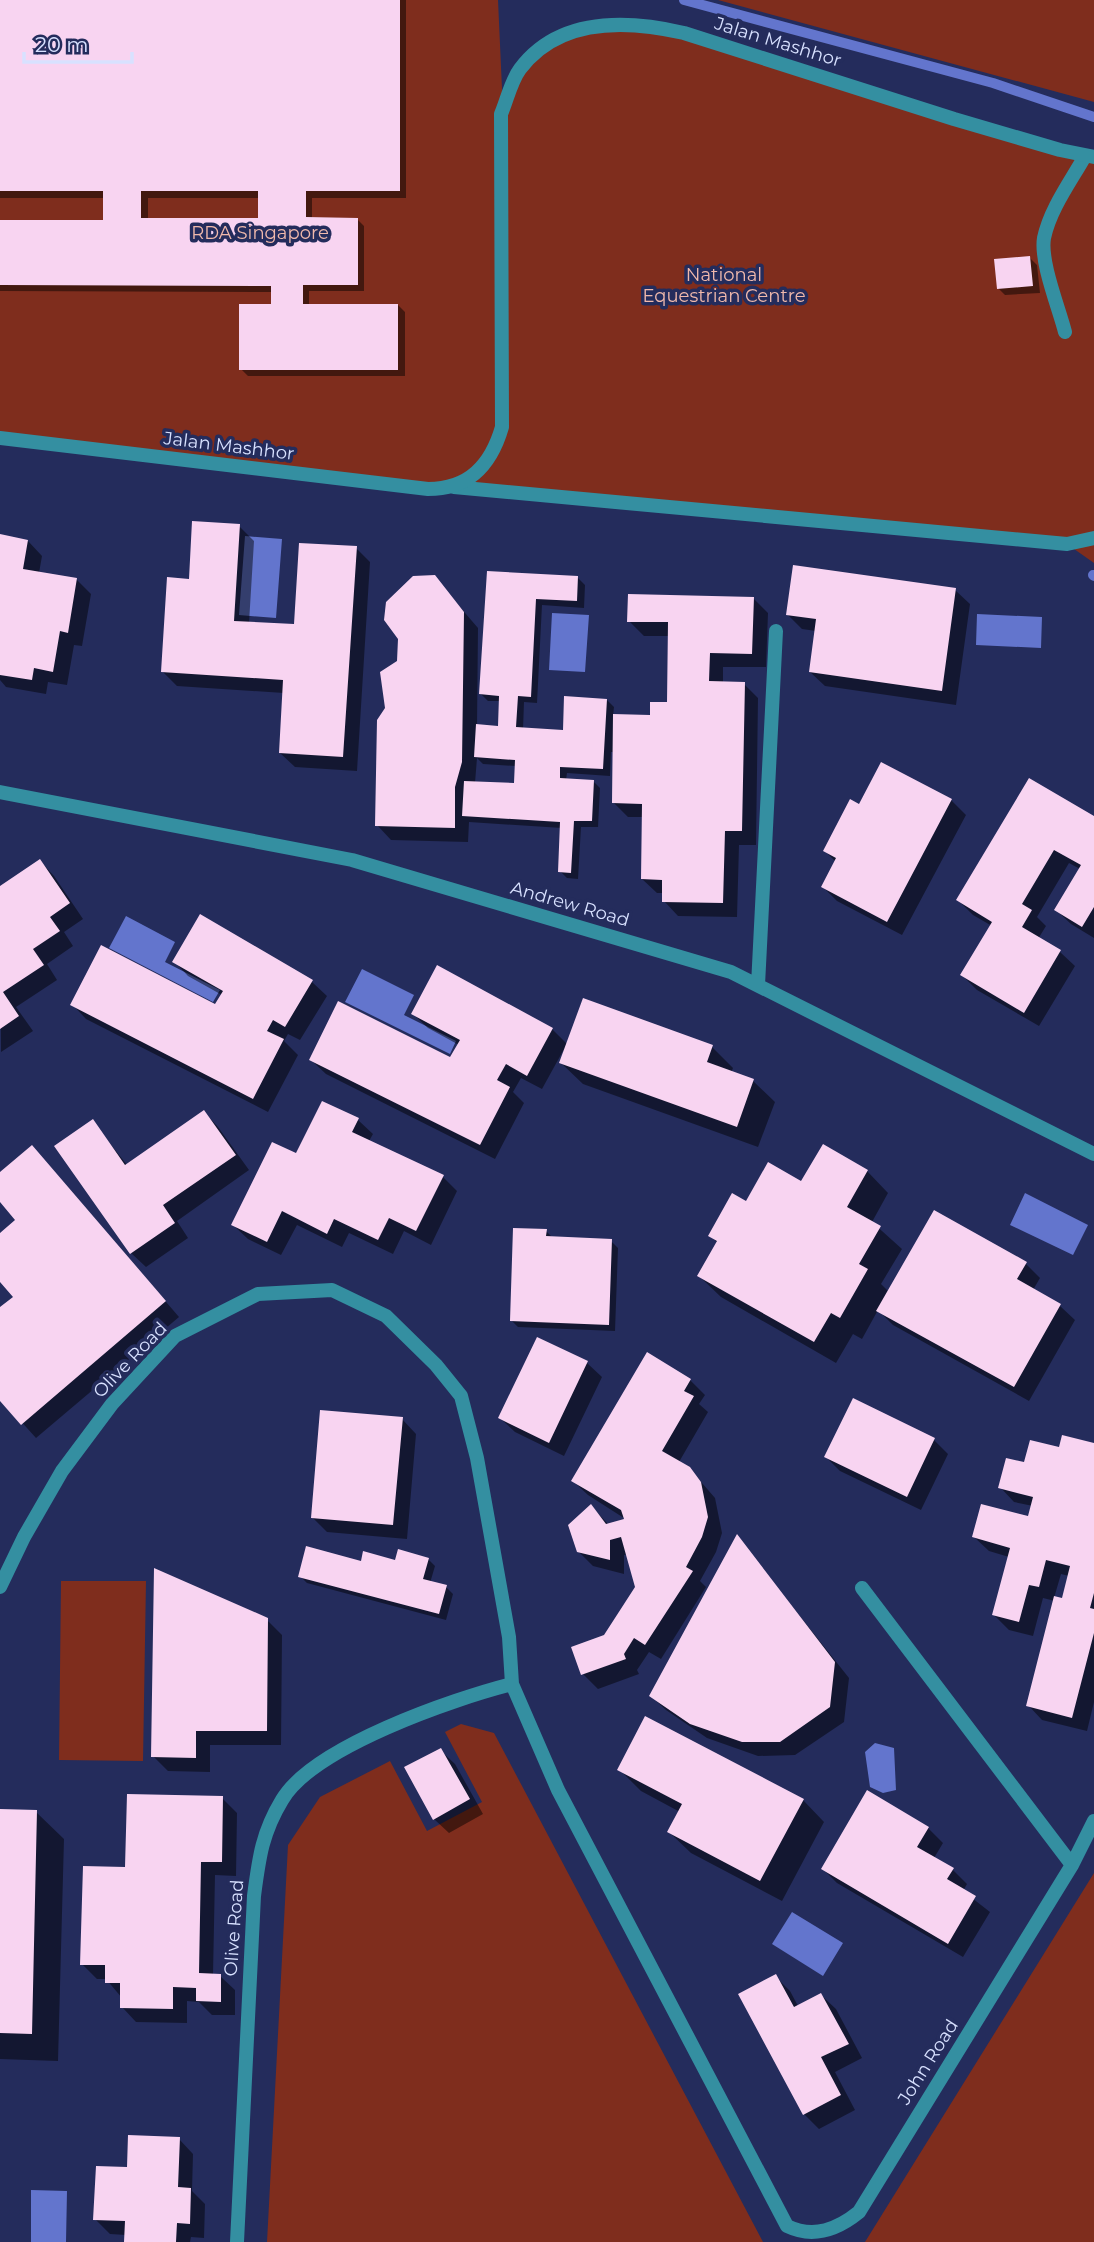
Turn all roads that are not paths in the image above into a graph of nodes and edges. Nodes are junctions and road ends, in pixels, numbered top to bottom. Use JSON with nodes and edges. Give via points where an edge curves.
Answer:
{"nodes":[{"id":1,"x":1090,"y":156,"type":"edge"},
{"id":2,"x":1065,"y":332,"type":"dead end"},
{"id":3,"x":0,"y":438,"type":"edge"},
{"id":4,"x":454,"y":487,"type":"junction"},
{"id":5,"x":1094,"y":538,"type":"edge"},
{"id":6,"x":776,"y":631,"type":"dead end"},
{"id":7,"x":0,"y":792,"type":"edge"},
{"id":8,"x":758,"y":985,"type":"junction"},
{"id":9,"x":1094,"y":1154,"type":"edge"},
{"id":10,"x":0,"y":1587,"type":"edge"},
{"id":11,"x":862,"y":1588,"type":"dead end"},
{"id":12,"x":512,"y":1685,"type":"junction"},
{"id":13,"x":1094,"y":1821,"type":"edge"},
{"id":14,"x":1072,"y":1865,"type":"junction"},
{"id":15,"x":787,"y":2226,"type":"joint"},
{"id":16,"x":237,"y":2242,"type":"edge"}],
"edges":[{"from":1,"to":2,"type":"street","via":[[1054,212],[1044,237]]},
{"from":1,"to":4,"type":"street","name":"Jalan Mashhor","via":[[645,24],[573,30],[544,45],[519,70],[501,114],[502,427],[497,444],[477,474]]},
{"from":3,"to":4,"type":"street","name":"Jalan Mashhor","via":[[428,489]]},
{"from":4,"to":5,"type":"street","name":"Jalan Mashhor","via":[[1067,544]]},
{"from":6,"to":8,"type":"street"},
{"from":7,"to":8,"type":"street","name":"Andrew Road","via":[[352,860],[731,972]]},
{"from":8,"to":9,"type":"street","name":"Andrew Road"},
{"from":10,"to":12,"type":"street","name":"Olive Road","via":[[62,1471],[112,1404],[175,1336],[258,1294],[332,1290],[386,1316],[461,1396],[509,1637]]},
{"from":11,"to":14,"type":"street"},
{"from":12,"to":15,"type":"street","name":"Olive Road","via":[[558,1790]]},
{"from":12,"to":16,"type":"street","name":"Olive Road","via":[[465,1696],[345,1748],[310,1770],[283,1797],[261,1843],[254,1896]]},
{"from":13,"to":14,"type":"street","name":"John Road"},
{"from":14,"to":15,"type":"street","name":"John Road","via":[[859,2212],[841,2227],[816,2232]]}]}
